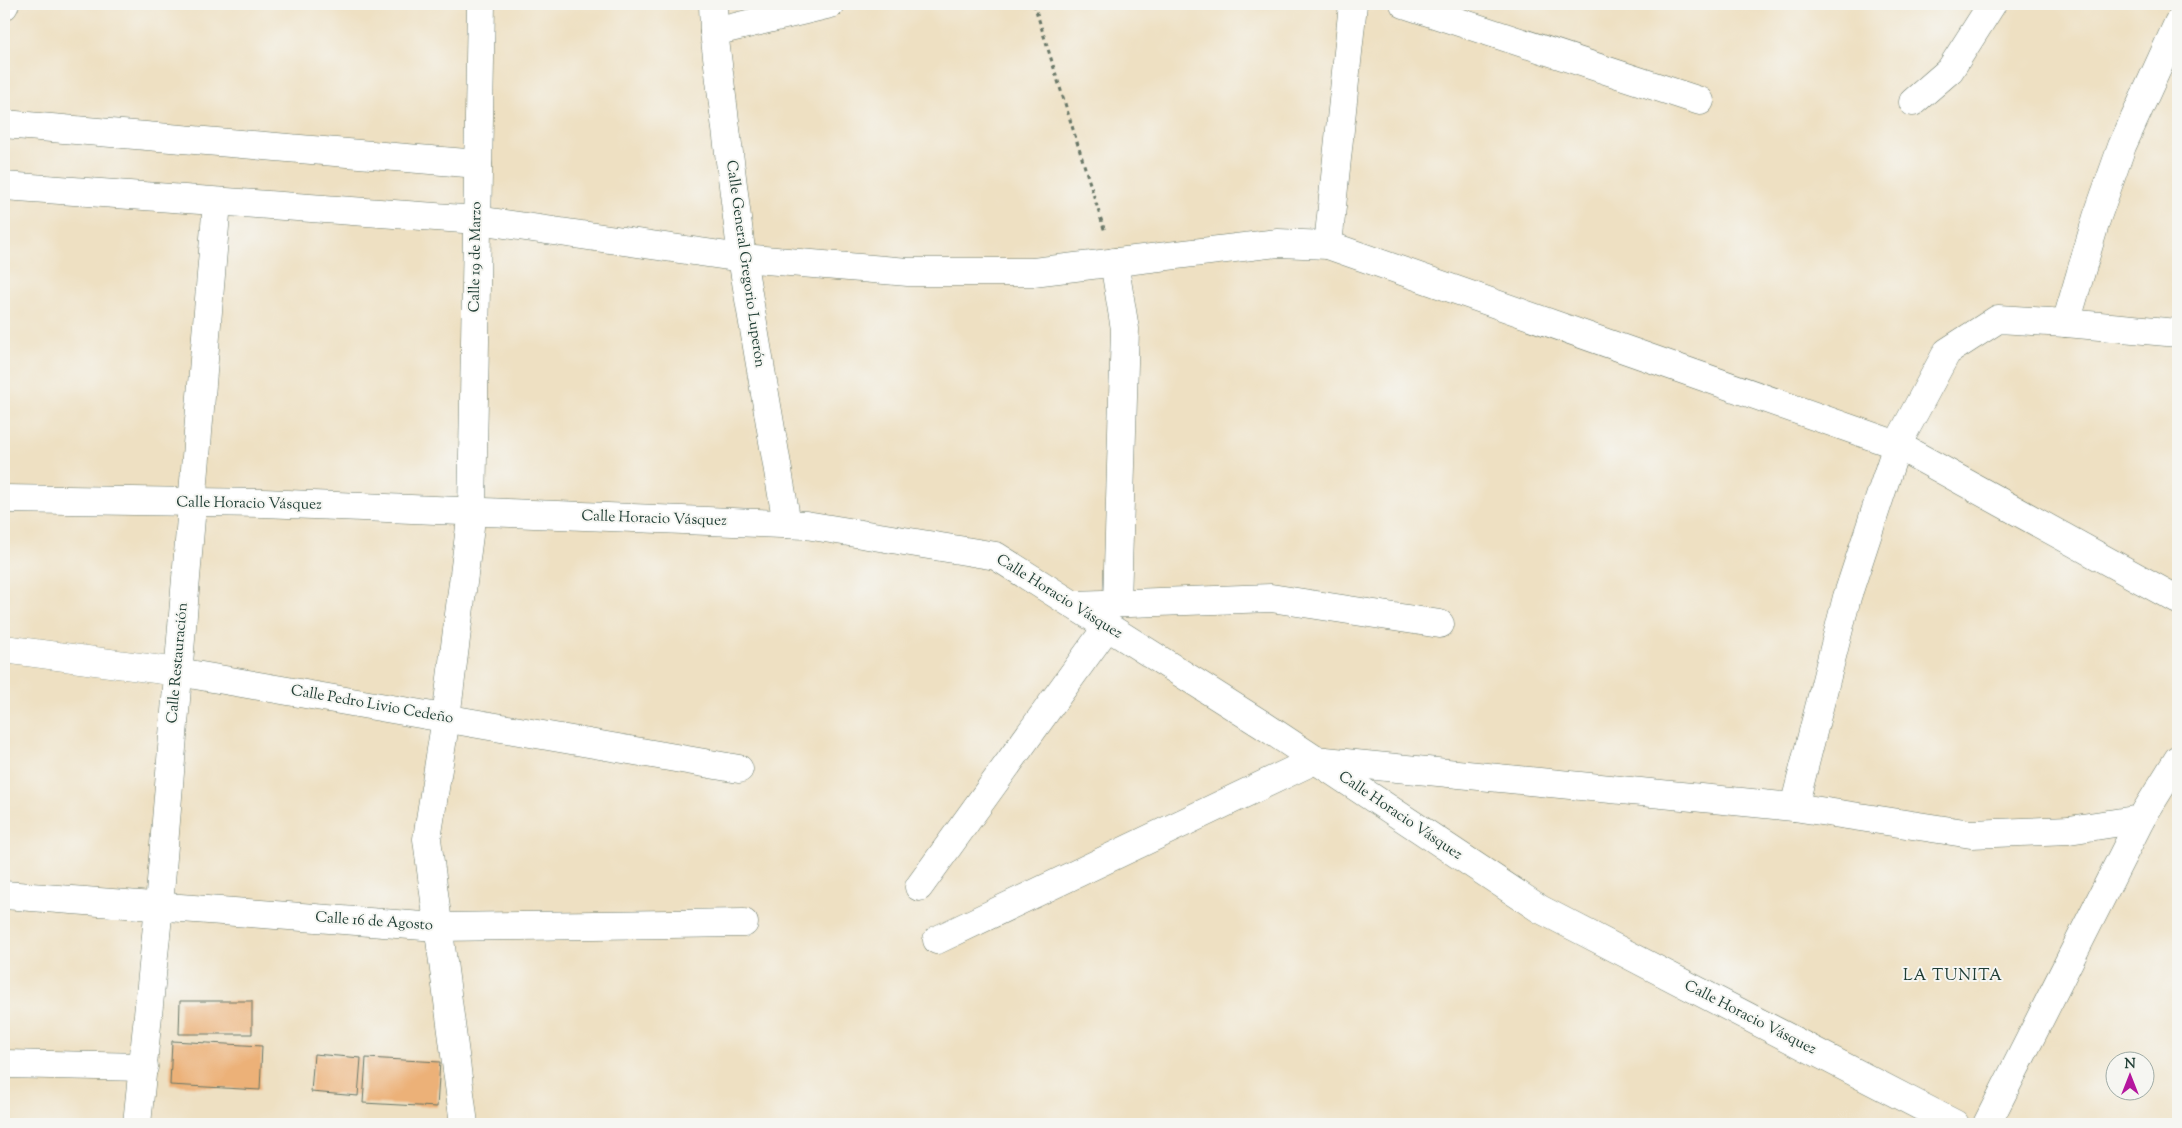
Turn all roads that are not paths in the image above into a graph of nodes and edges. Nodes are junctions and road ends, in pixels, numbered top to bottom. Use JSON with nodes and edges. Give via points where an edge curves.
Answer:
{"nodes":[{"id":1,"x":481,"y":4,"type":"edge"},
{"id":2,"x":713,"y":4,"type":"edge"},
{"id":3,"x":831,"y":4,"type":"edge"},
{"id":4,"x":1352,"y":4,"type":"edge"},
{"id":5,"x":1404,"y":4,"type":"edge"},
{"id":6,"x":1992,"y":4,"type":"edge"},
{"id":7,"x":2172,"y":4,"type":"edge"},
{"id":8,"x":2178,"y":7,"type":"edge"},
{"id":9,"x":2178,"y":23,"type":"edge"},
{"id":10,"x":714,"y":32,"type":"junction"},
{"id":11,"x":1700,"y":101,"type":"dead end"},
{"id":12,"x":1913,"y":102,"type":"dead end"},
{"id":13,"x":4,"y":124,"type":"edge"},
{"id":14,"x":478,"y":164,"type":"junction"},
{"id":15,"x":4,"y":186,"type":"edge"},
{"id":16,"x":217,"y":202,"type":"junction"},
{"id":17,"x":477,"y":220,"type":"junction"},
{"id":18,"x":1328,"y":245,"type":"junction"},
{"id":19,"x":742,"y":258,"type":"junction"},
{"id":20,"x":1114,"y":262,"type":"junction"},
{"id":21,"x":2066,"y":323,"type":"junction"},
{"id":22,"x":2178,"y":334,"type":"edge"},
{"id":23,"x":1898,"y":445,"type":"junction"},
{"id":24,"x":4,"y":500,"type":"edge"},
{"id":25,"x":191,"y":502,"type":"junction"},
{"id":26,"x":472,"y":511,"type":"junction"},
{"id":27,"x":787,"y":524,"type":"junction"},
{"id":28,"x":2178,"y":600,"type":"edge"},
{"id":29,"x":1112,"y":615,"type":"junction"},
{"id":30,"x":1440,"y":624,"type":"dead end"},
{"id":31,"x":4,"y":649,"type":"edge"},
{"id":32,"x":178,"y":672,"type":"junction"},
{"id":33,"x":446,"y":718,"type":"junction"},
{"id":34,"x":2178,"y":759,"type":"edge"},
{"id":35,"x":1315,"y":760,"type":"junction"},
{"id":36,"x":739,"y":769,"type":"dead end"},
{"id":37,"x":1794,"y":807,"type":"junction"},
{"id":38,"x":2140,"y":819,"type":"junction"},
{"id":39,"x":920,"y":887,"type":"dead end"},
{"id":40,"x":4,"y":896,"type":"edge"},
{"id":41,"x":159,"y":906,"type":"junction"},
{"id":42,"x":744,"y":923,"type":"dead end"},
{"id":43,"x":437,"y":927,"type":"junction"},
{"id":44,"x":938,"y":940,"type":"dead end"},
{"id":45,"x":4,"y":1064,"type":"edge"},
{"id":46,"x":144,"y":1067,"type":"junction"},
{"id":47,"x":137,"y":1124,"type":"edge"},
{"id":48,"x":464,"y":1124,"type":"edge"},
{"id":49,"x":1955,"y":1124,"type":"edge"},
{"id":50,"x":1987,"y":1124,"type":"edge"}],
"edges":[{"from":1,"to":14,"type":"street","name":"Calle 19 de Marzo"},
{"from":2,"to":10,"type":"street","name":"Calle General Gregorio Luperón"},
{"from":3,"to":10,"type":"street"},
{"from":4,"to":18,"type":"street"},
{"from":5,"to":11,"type":"street"},
{"from":6,"to":12,"type":"street","via":[[1950,70]]},
{"from":7,"to":8,"type":"street"},
{"from":9,"to":21,"type":"street","via":[[2122,146]]},
{"from":10,"to":19,"type":"street","name":"Calle General Gregorio Luperón"},
{"from":13,"to":14,"type":"street"},
{"from":14,"to":17,"type":"street","name":"Calle 19 de Marzo"},
{"from":15,"to":16,"type":"street"},
{"from":16,"to":17,"type":"street"},
{"from":16,"to":25,"type":"street","name":"Calle Restauración"},
{"from":17,"to":19,"type":"street"},
{"from":17,"to":26,"type":"street","name":"Calle 19 de Marzo"},
{"from":18,"to":20,"type":"street","via":[[1278,243]]},
{"from":18,"to":23,"type":"street"},
{"from":19,"to":20,"type":"street","via":[[908,272],[1033,272]]},
{"from":19,"to":27,"type":"street","name":"Calle General Gregorio Luperón"},
{"from":20,"to":29,"type":"street","via":[[1126,329]]},
{"from":21,"to":22,"type":"street"},
{"from":21,"to":23,"type":"street","via":[[1998,319],[1947,352]]},
{"from":23,"to":28,"type":"street"},
{"from":23,"to":37,"type":"street","via":[[1847,597]]},
{"from":24,"to":25,"type":"street","name":"Calle Horacio Vásquez"},
{"from":25,"to":26,"type":"street","name":"Calle Horacio Vásquez"},
{"from":25,"to":32,"type":"street","name":"Calle Restauración"},
{"from":26,"to":27,"type":"street","name":"Calle Horacio Vásquez"},
{"from":26,"to":33,"type":"street","name":"Calle 19 de Marzo"},
{"from":27,"to":29,"type":"street","name":"Calle Horacio Vásquez","via":[[806,524],[996,556],[1074,605]]},
{"from":29,"to":30,"type":"street","via":[[1270,598]]},
{"from":29,"to":35,"type":"street","name":"Calle Horacio Vásquez"},
{"from":29,"to":39,"type":"street"},
{"from":31,"to":32,"type":"street","name":"Calle Pedro Livio Cedeño"},
{"from":32,"to":33,"type":"street","name":"Calle Pedro Livio Cedeño"},
{"from":32,"to":41,"type":"street","name":"Calle Restauración"},
{"from":33,"to":36,"type":"street","name":"Calle Pedro Livio Cedeño"},
{"from":33,"to":43,"type":"street","name":"Calle 19 de Marzo","via":[[426,839]]},
{"from":34,"to":38,"type":"street"},
{"from":35,"to":37,"type":"street"},
{"from":35,"to":44,"type":"street"},
{"from":35,"to":49,"type":"street","name":"Calle Horacio Vásquez","via":[[1540,909]]},
{"from":37,"to":38,"type":"street","via":[[1971,834],[2069,830]]},
{"from":38,"to":50,"type":"street"},
{"from":40,"to":41,"type":"street","name":"Calle 16 de Agosto"},
{"from":41,"to":43,"type":"street","name":"Calle 16 de Agosto"},
{"from":41,"to":46,"type":"street","name":"Calle Restauración"},
{"from":42,"to":43,"type":"street","name":"Calle 16 de Agosto"},
{"from":43,"to":48,"type":"street","name":"Calle 19 de Marzo"},
{"from":45,"to":46,"type":"street"},
{"from":46,"to":47,"type":"street","name":"Calle Restauración"}]}
